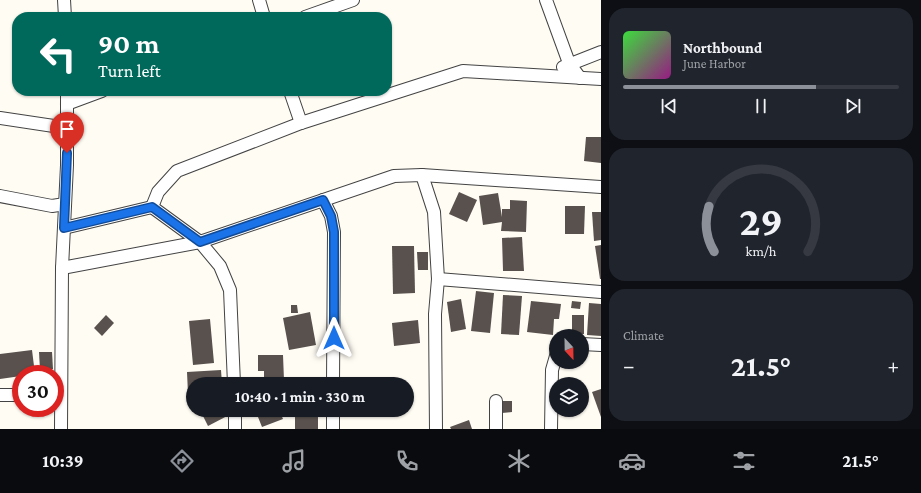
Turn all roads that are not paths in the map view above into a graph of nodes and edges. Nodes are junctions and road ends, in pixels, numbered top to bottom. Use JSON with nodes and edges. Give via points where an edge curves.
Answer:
{"nodes":[{"id":1,"x":64,"y":0,"type":"edge"},
{"id":2,"x":259,"y":0,"type":"edge"},
{"id":3,"x":353,"y":0,"type":"edge"},
{"id":4,"x":546,"y":0,"type":"edge"},
{"id":5,"x":65,"y":12,"type":"edge"},
{"id":6,"x":263,"y":12,"type":"edge"},
{"id":7,"x":319,"y":12,"type":"edge"},
{"id":8,"x":601,"y":52,"type":"edge"},
{"id":9,"x":569,"y":63,"type":"junction"},
{"id":10,"x":547,"y":75,"type":"junction"},
{"id":11,"x":580,"y":78,"type":"junction"},
{"id":12,"x":601,"y":79,"type":"edge"},
{"id":13,"x":392,"y":94,"type":"edge"},
{"id":14,"x":66,"y":96,"type":"edge"},
{"id":15,"x":89,"y":96,"type":"edge"},
{"id":16,"x":292,"y":96,"type":"edge"},
{"id":17,"x":385,"y":96,"type":"edge"},
{"id":18,"x":67,"y":104,"type":"junction"},
{"id":19,"x":0,"y":118,"type":"edge"},
{"id":20,"x":301,"y":123,"type":"junction"},
{"id":21,"x":67,"y":128,"type":"junction"},
{"id":22,"x":422,"y":175,"type":"junction"},
{"id":23,"x":601,"y":187,"type":"edge"},
{"id":24,"x":0,"y":196,"type":"edge"},
{"id":25,"x":323,"y":200,"type":"junction"},
{"id":26,"x":65,"y":204,"type":"junction"},
{"id":27,"x":152,"y":207,"type":"junction"},
{"id":28,"x":64,"y":228,"type":"junction"},
{"id":29,"x":200,"y":242,"type":"junction"},
{"id":30,"x":62,"y":268,"type":"junction"},
{"id":31,"x":438,"y":279,"type":"junction"},
{"id":32,"x":601,"y":292,"type":"edge"},
{"id":33,"x":589,"y":345,"type":"edge"},
{"id":34,"x":601,"y":346,"type":"edge"},
{"id":35,"x":59,"y":365,"type":"edge"},
{"id":36,"x":552,"y":369,"type":"edge"},
{"id":37,"x":234,"y":377,"type":"edge"},
{"id":38,"x":334,"y":377,"type":"edge"},
{"id":39,"x":0,"y":395,"type":"edge"},
{"id":40,"x":12,"y":395,"type":"edge"},
{"id":41,"x":496,"y":401,"type":"dead end"},
{"id":42,"x":60,"y":417,"type":"edge"},
{"id":43,"x":235,"y":417,"type":"edge"},
{"id":44,"x":333,"y":417,"type":"edge"},
{"id":45,"x":61,"y":429,"type":"edge"},
{"id":46,"x":236,"y":429,"type":"edge"},
{"id":47,"x":333,"y":429,"type":"edge"},
{"id":48,"x":436,"y":429,"type":"edge"},
{"id":49,"x":496,"y":429,"type":"edge"},
{"id":50,"x":550,"y":429,"type":"edge"}],
"edges":[{"from":1,"to":5,"type":"street"},
{"from":2,"to":6,"type":"street"},
{"from":3,"to":7,"type":"street"},
{"from":4,"to":9,"type":"street"},
{"from":8,"to":9,"type":"street"},
{"from":9,"to":10,"type":"street"},
{"from":9,"to":11,"type":"street"},
{"from":10,"to":11,"type":"street"},
{"from":10,"to":13,"type":"street","via":[[463,71]]},
{"from":11,"to":12,"type":"street"},
{"from":14,"to":18,"type":"street"},
{"from":15,"to":18,"type":"street"},
{"from":16,"to":20,"type":"street"},
{"from":17,"to":20,"type":"street"},
{"from":18,"to":21,"type":"street"},
{"from":19,"to":21,"type":"street"},
{"from":20,"to":27,"type":"street","via":[[177,171],[158,192]]},
{"from":21,"to":26,"type":"street"},
{"from":22,"to":23,"type":"street"},
{"from":22,"to":25,"type":"street","via":[[394,176]]},
{"from":22,"to":31,"type":"street","via":[[434,212]]},
{"from":24,"to":26,"type":"street","via":[[52,206]]},
{"from":25,"to":29,"type":"street"},
{"from":25,"to":38,"type":"street","via":[[331,216],[334,232]]},
{"from":26,"to":28,"type":"street"},
{"from":27,"to":28,"type":"street"},
{"from":27,"to":29,"type":"street"},
{"from":28,"to":30,"type":"street"},
{"from":29,"to":30,"type":"street"},
{"from":29,"to":37,"type":"street","via":[[220,266],[230,290]]},
{"from":30,"to":35,"type":"street"},
{"from":31,"to":32,"type":"street"},
{"from":31,"to":48,"type":"street","via":[[435,314]]},
{"from":33,"to":34,"type":"street"},
{"from":36,"to":50,"type":"street"},
{"from":39,"to":40,"type":"street"},
{"from":41,"to":49,"type":"street"},
{"from":42,"to":45,"type":"street"},
{"from":43,"to":46,"type":"street"},
{"from":44,"to":47,"type":"street"}]}
